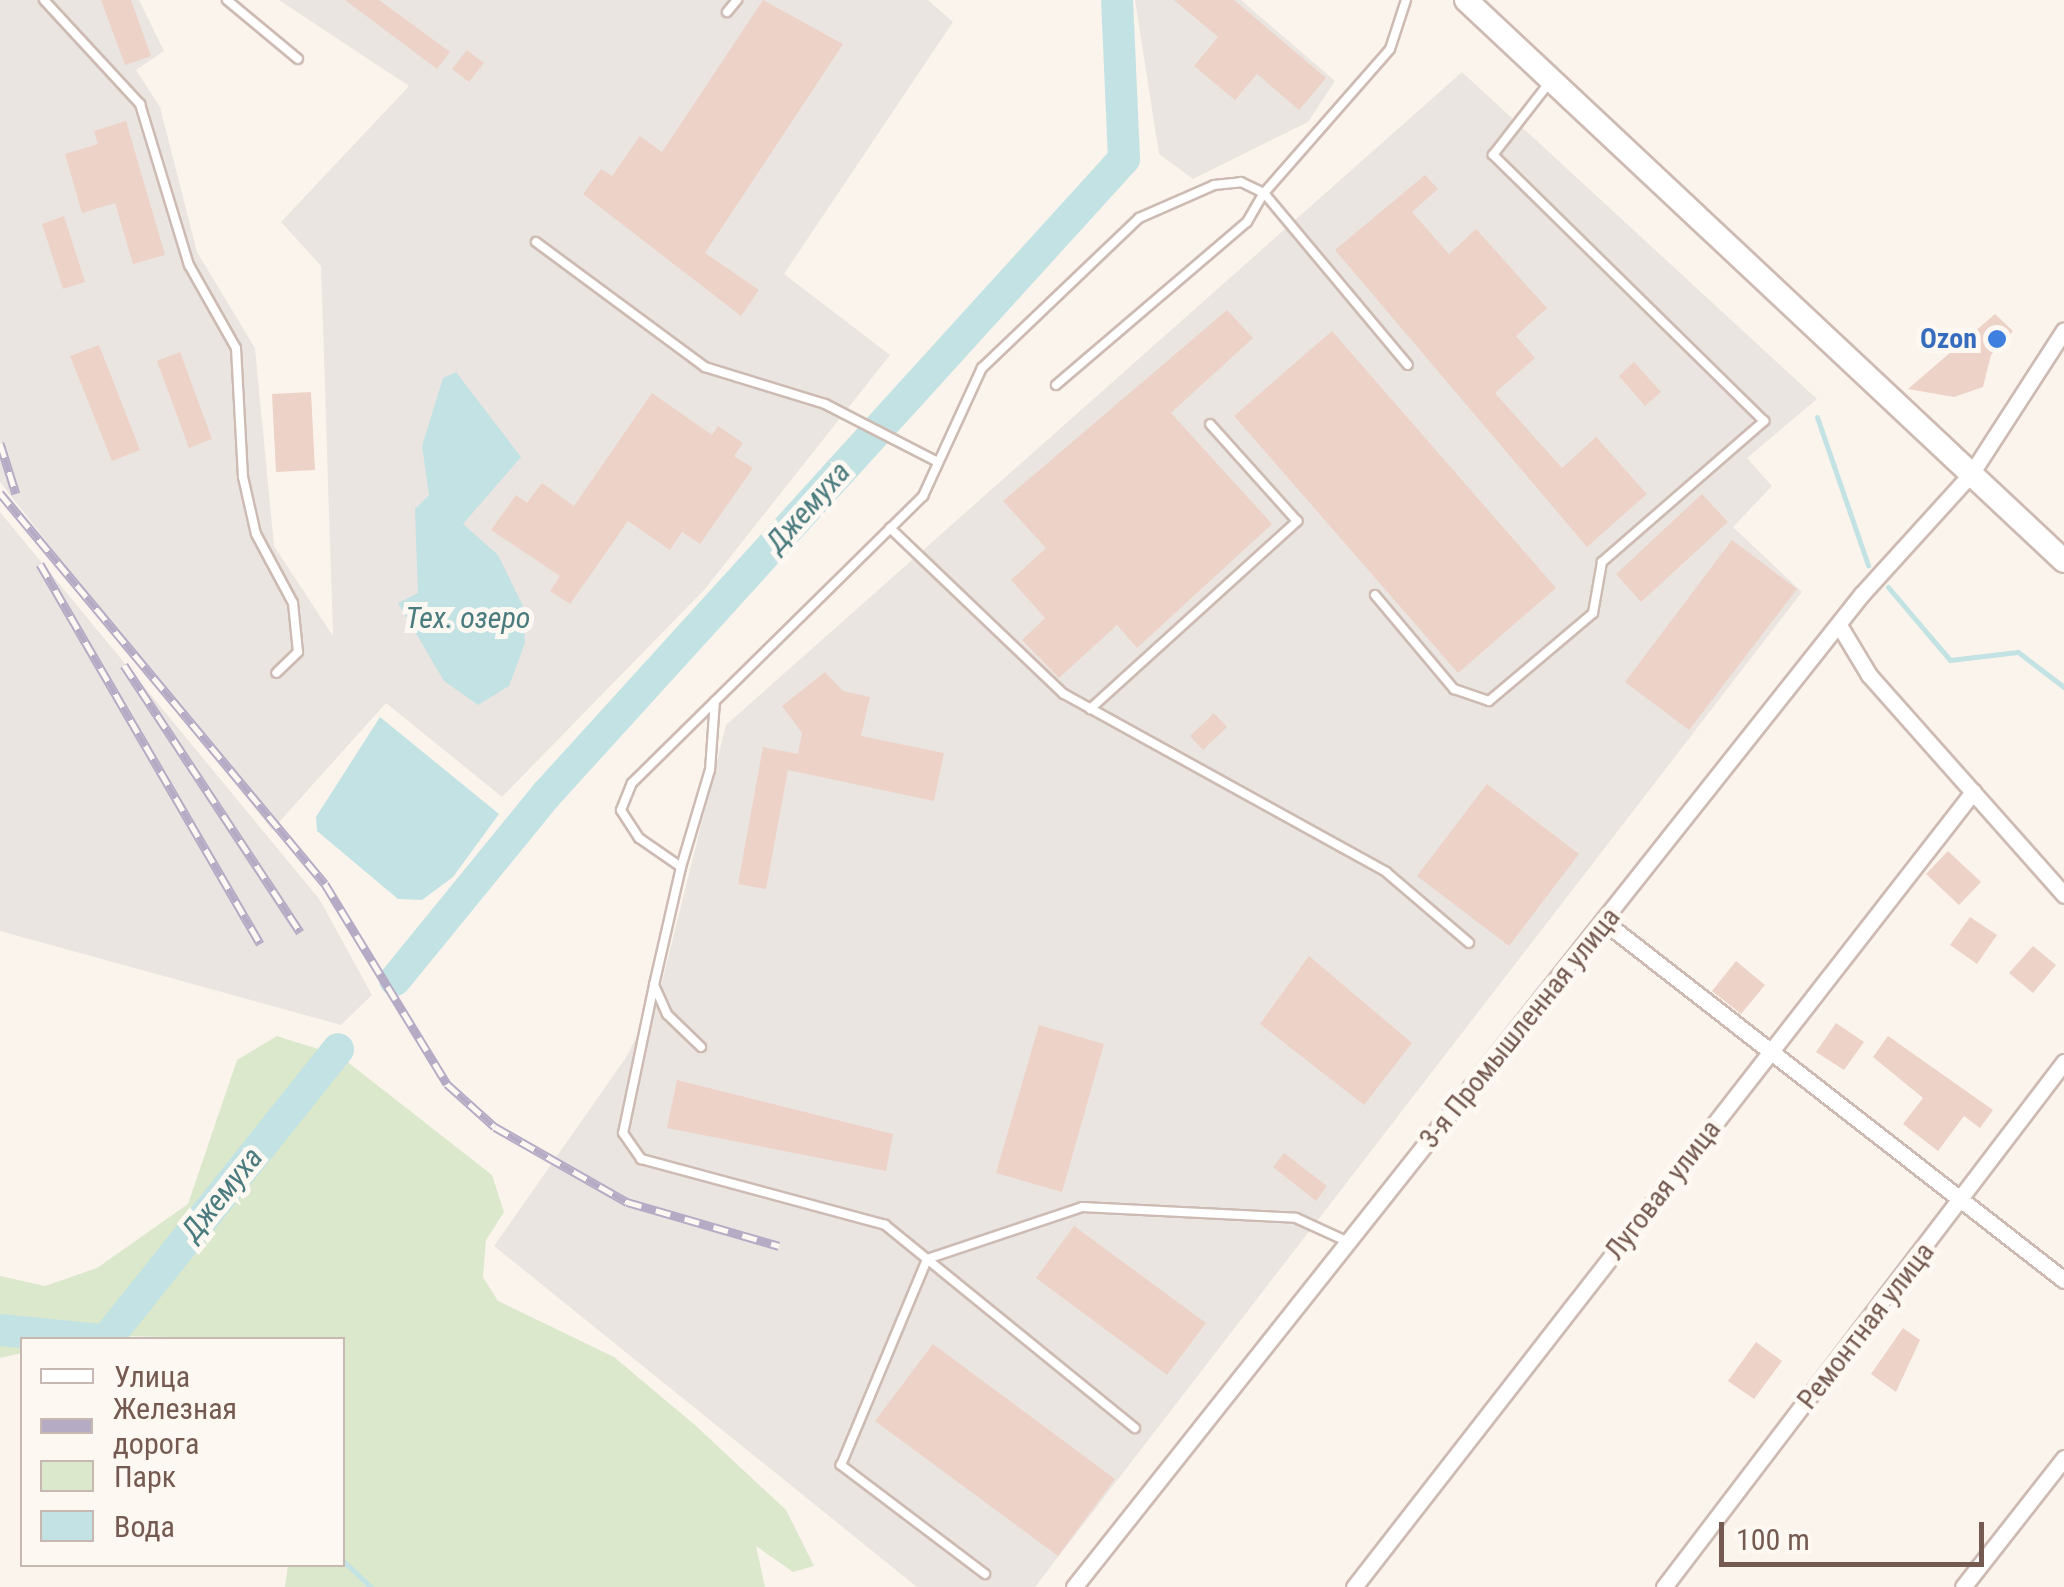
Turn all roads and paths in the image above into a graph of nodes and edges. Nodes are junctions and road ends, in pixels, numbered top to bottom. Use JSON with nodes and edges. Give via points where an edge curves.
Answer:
{"nodes":[{"id":1,"x":44,"y":0,"type":"edge"},
{"id":2,"x":228,"y":0,"type":"edge"},
{"id":3,"x":737,"y":0,"type":"edge"},
{"id":4,"x":1406,"y":0,"type":"edge"},
{"id":5,"x":1466,"y":0,"type":"edge"},
{"id":6,"x":727,"y":12,"type":"dead end"},
{"id":7,"x":298,"y":59,"type":"dead end"},
{"id":8,"x":1554,"y":78,"type":"junction"},
{"id":9,"x":1264,"y":193,"type":"junction"},
{"id":10,"x":536,"y":242,"type":"dead end"},
{"id":11,"x":2064,"y":330,"type":"edge"},
{"id":12,"x":1408,"y":365,"type":"dead end"},
{"id":13,"x":1056,"y":384,"type":"dead end"},
{"id":14,"x":1210,"y":424,"type":"dead end"},
{"id":15,"x":936,"y":461,"type":"junction"},
{"id":16,"x":1971,"y":474,"type":"junction"},
{"id":17,"x":890,"y":528,"type":"junction"},
{"id":18,"x":2064,"y":561,"type":"edge"},
{"id":19,"x":1375,"y":594,"type":"dead end"},
{"id":20,"x":1839,"y":625,"type":"junction"},
{"id":21,"x":276,"y":672,"type":"dead end"},
{"id":22,"x":715,"y":700,"type":"junction"},
{"id":23,"x":1090,"y":709,"type":"junction"},
{"id":24,"x":1973,"y":792,"type":"junction"},
{"id":25,"x":681,"y":867,"type":"junction"},
{"id":26,"x":2064,"y":896,"type":"edge"},
{"id":27,"x":1607,"y":924,"type":"junction"},
{"id":28,"x":1469,"y":944,"type":"dead end"},
{"id":29,"x":654,"y":984,"type":"junction"},
{"id":30,"x":701,"y":1047,"type":"dead end"},
{"id":31,"x":1767,"y":1056,"type":"junction"},
{"id":32,"x":2064,"y":1062,"type":"edge"},
{"id":33,"x":1963,"y":1200,"type":"junction"},
{"id":34,"x":1346,"y":1241,"type":"junction"},
{"id":35,"x":927,"y":1259,"type":"junction"},
{"id":36,"x":2064,"y":1280,"type":"edge"},
{"id":37,"x":1135,"y":1428,"type":"dead end"},
{"id":38,"x":2064,"y":1458,"type":"edge"},
{"id":39,"x":985,"y":1574,"type":"dead end"},
{"id":40,"x":1074,"y":1587,"type":"edge"},
{"id":41,"x":1354,"y":1587,"type":"edge"},
{"id":42,"x":1664,"y":1587,"type":"edge"},
{"id":43,"x":1963,"y":1587,"type":"edge"}],
"edges":[{"from":1,"to":21,"type":"lane","via":[[140,104],[188,265],[236,348],[242,477],[256,534],[293,603],[298,652]]},
{"from":2,"to":7,"type":"lane"},
{"from":3,"to":6,"type":"lane"},
{"from":4,"to":9,"type":"lane","via":[[1390,49]]},
{"from":5,"to":8,"type":"street"},
{"from":8,"to":16,"type":"street"},
{"from":8,"to":19,"type":"lane","via":[[1492,155],[1764,421],[1602,562],[1594,613],[1490,701],[1454,689]]},
{"from":9,"to":12,"type":"lane"},
{"from":9,"to":13,"type":"lane","via":[[1247,222]]},
{"from":9,"to":15,"type":"lane","via":[[1241,182],[1214,186],[1139,218],[982,368]]},
{"from":10,"to":15,"type":"lane","via":[[705,367],[825,404]]},
{"from":11,"to":16,"type":"street","name":"3-я Промышленная улица"},
{"from":14,"to":23,"type":"lane","via":[[1297,521]]},
{"from":15,"to":17,"type":"lane","via":[[923,496]]},
{"from":16,"to":18,"type":"street"},
{"from":16,"to":20,"type":"street","name":"3-я Промышленная улица"},
{"from":17,"to":22,"type":"lane"},
{"from":17,"to":23,"type":"lane","via":[[976,616]]},
{"from":20,"to":24,"type":"street","via":[[1869,675]]},
{"from":20,"to":27,"type":"street","name":"3-я Промышленная улица"},
{"from":22,"to":25,"type":"lane","via":[[710,770]]},
{"from":22,"to":25,"type":"lane","via":[[632,782],[622,810],[639,838]]},
{"from":23,"to":28,"type":"lane","via":[[1386,872]]},
{"from":24,"to":26,"type":"street"},
{"from":24,"to":31,"type":"street","name":"Луговая улица"},
{"from":25,"to":29,"type":"lane"},
{"from":27,"to":31,"type":"street"},
{"from":27,"to":34,"type":"street","name":"3-я Промышленная улица"},
{"from":29,"to":30,"type":"lane","via":[[667,1014]]},
{"from":29,"to":35,"type":"lane","via":[[623,1133],[641,1159],[886,1224]]},
{"from":31,"to":33,"type":"street"},
{"from":31,"to":41,"type":"street","name":"Луговая улица"},
{"from":32,"to":33,"type":"street","name":"Ремонтная улица"},
{"from":33,"to":36,"type":"street"},
{"from":33,"to":42,"type":"street","name":"Ремонтная улица"},
{"from":34,"to":35,"type":"lane","via":[[1296,1218],[1082,1207]]},
{"from":34,"to":40,"type":"street","name":"3-я Промышленная улица"},
{"from":35,"to":37,"type":"lane"},
{"from":35,"to":39,"type":"lane","via":[[841,1466]]},
{"from":38,"to":43,"type":"street"}]}
